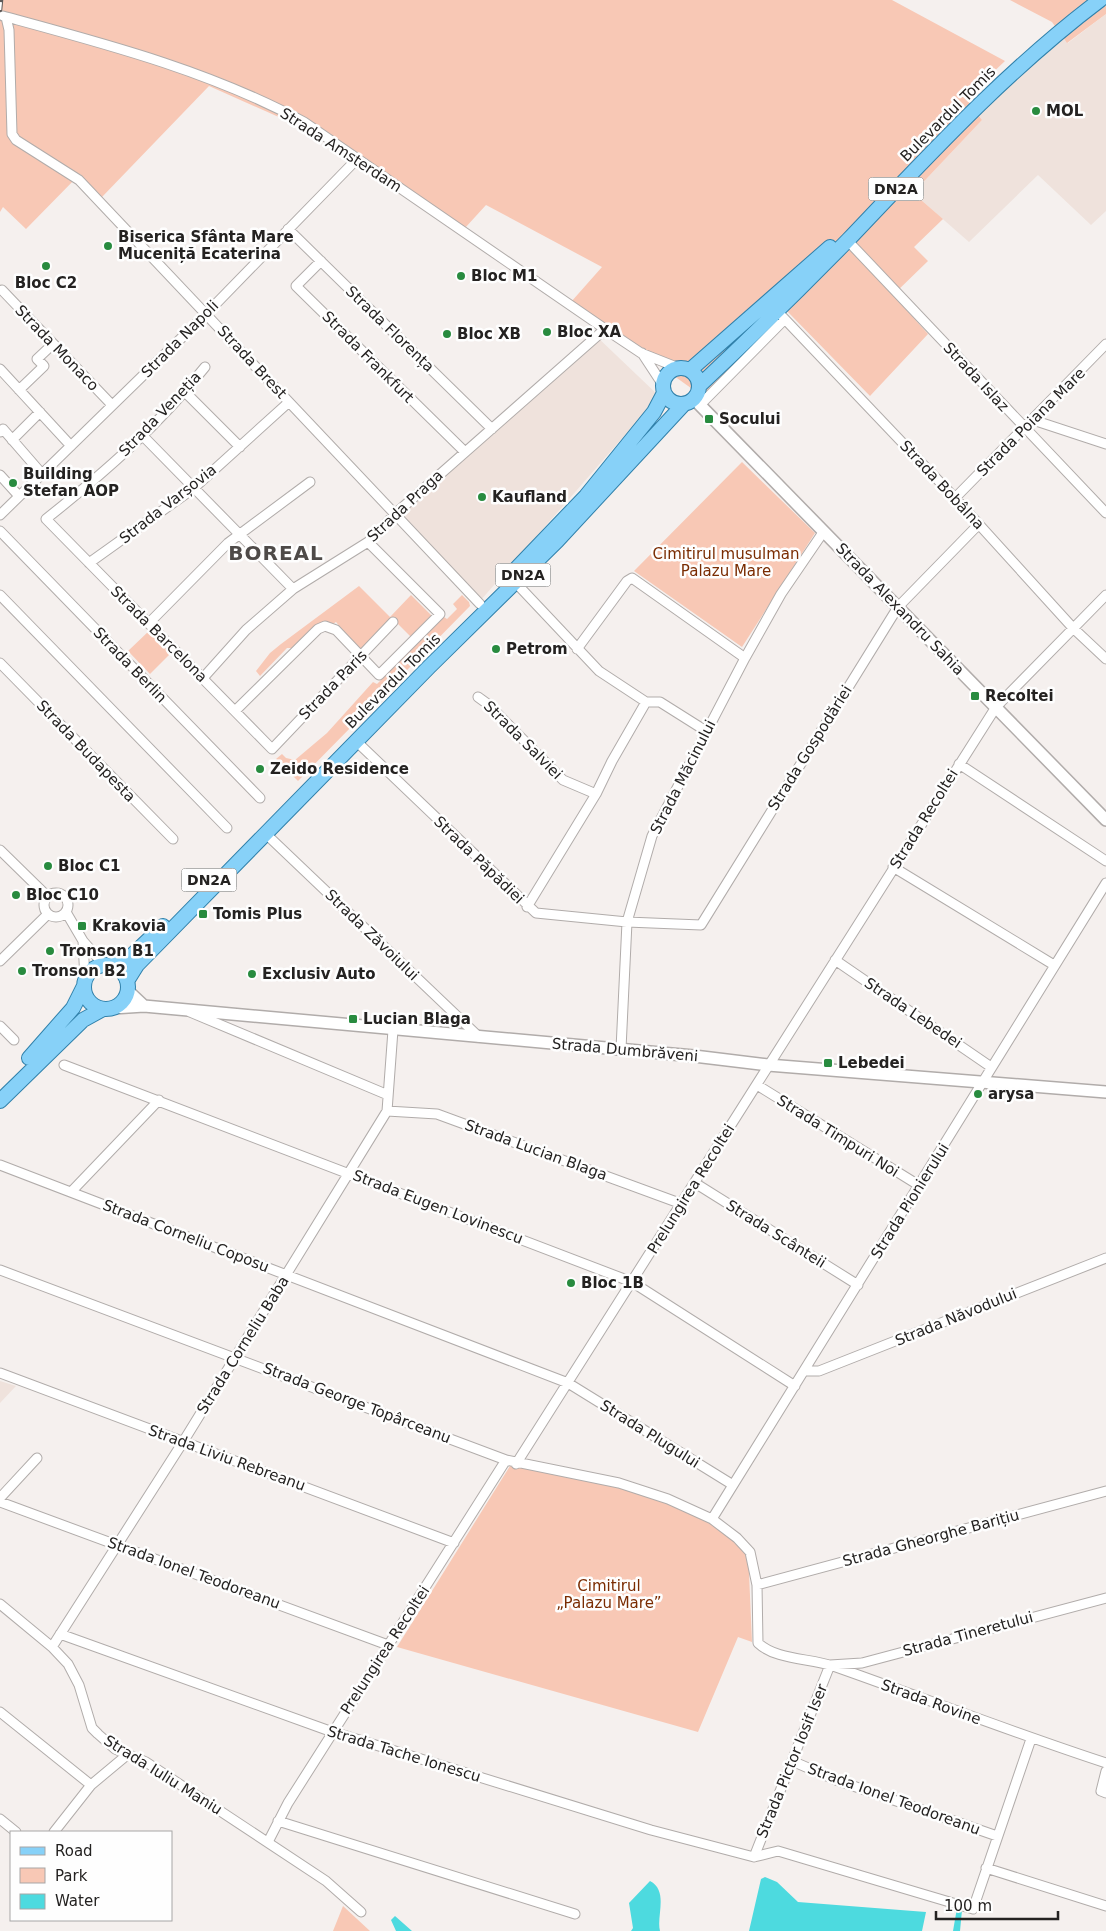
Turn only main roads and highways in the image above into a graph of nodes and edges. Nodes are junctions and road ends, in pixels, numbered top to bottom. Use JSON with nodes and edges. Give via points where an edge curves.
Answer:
{"nodes":[{"id":1,"x":1089,"y":0,"type":"edge"},
{"id":2,"x":1100,"y":0,"type":"edge"},
{"id":3,"x":684,"y":369,"type":"junction"},
{"id":4,"x":663,"y":389,"type":"junction"},
{"id":5,"x":694,"y":398,"type":"junction"},
{"id":6,"x":107,"y":965,"type":"junction"},
{"id":7,"x":85,"y":983,"type":"junction"},
{"id":8,"x":127,"y":985,"type":"junction"},
{"id":9,"x":108,"y":1008,"type":"junction"},
{"id":10,"x":0,"y":1087,"type":"edge"},
{"id":11,"x":0,"y":1101,"type":"edge"}],
"edges":[{"from":1,"to":3,"type":"main road","name":"Bulevardul Tomis","number":"DN2A","via":[[1026,52],[972,103],[844,234]]},
{"from":2,"to":5,"type":"main road","name":"Bulevardul Tomis","number":"DN2A","via":[[976,108],[848,240],[781,316]]},
{"from":3,"to":4,"type":"main road","via":[[671,371],[665,377]]},
{"from":3,"to":5,"type":"main road","via":[[698,380]]},
{"from":4,"to":5,"type":"main road","via":[[676,403]]},
{"from":4,"to":6,"type":"main road","name":"Bulevardul Tomis","number":"DN2A","via":[[654,412],[586,496],[158,930],[128,959]]},
{"from":5,"to":8,"type":"main road","name":"Bulevardul Tomis","number":"DN2A","via":[[659,428],[600,496],[137,965]]},
{"from":6,"to":7,"type":"main road","number":"DN2A","via":[[92,970]]},
{"from":6,"to":8,"type":"main road","via":[[122,973]]},
{"from":7,"to":9,"type":"main road","via":[[89,1001]]},
{"from":7,"to":10,"type":"main road","number":"DN2A","via":[[73,1008],[48,1039]]},
{"from":8,"to":9,"type":"main road","number":"DN2A","via":[[121,1002]]},
{"from":9,"to":11,"type":"main road","number":"DN2A","via":[[83,1020]]}]}
